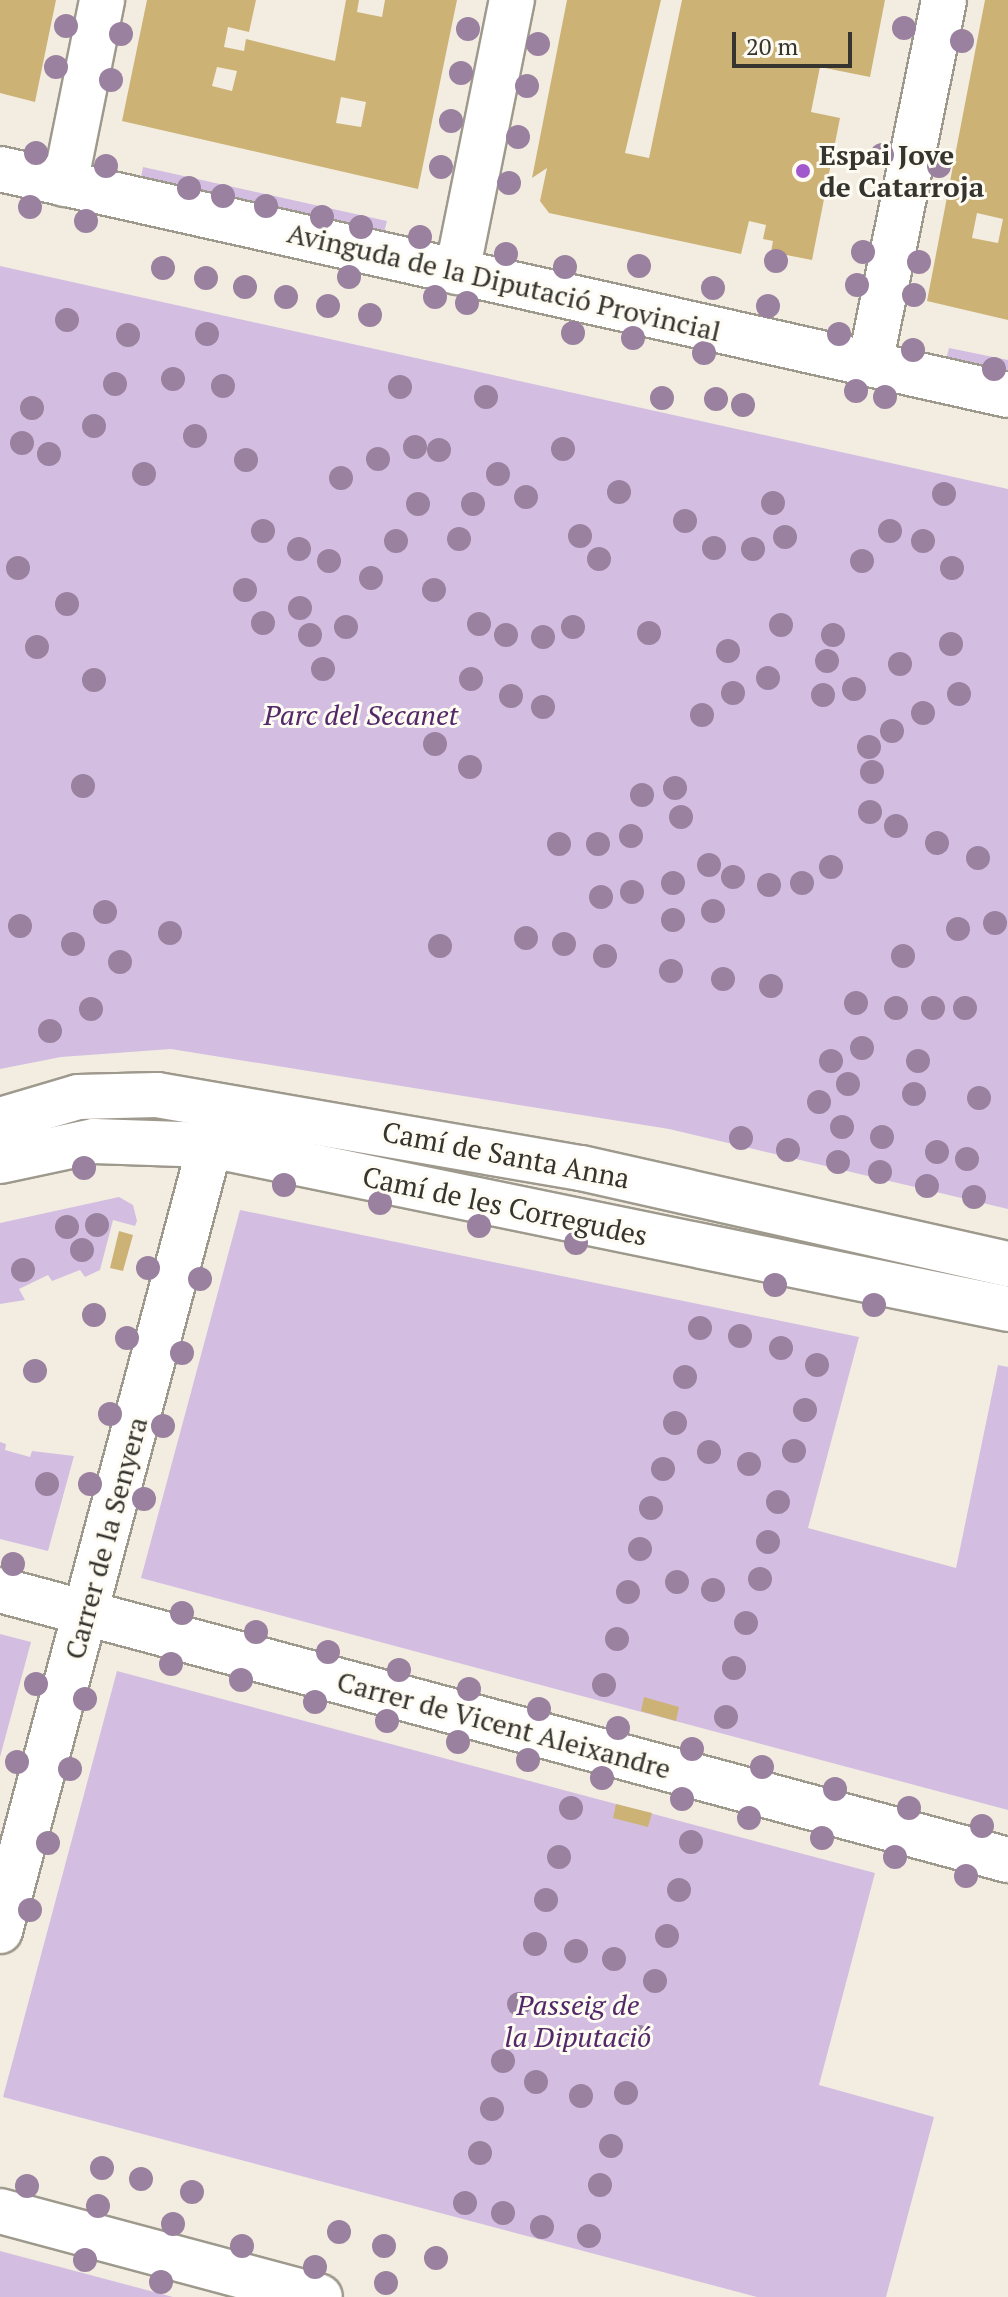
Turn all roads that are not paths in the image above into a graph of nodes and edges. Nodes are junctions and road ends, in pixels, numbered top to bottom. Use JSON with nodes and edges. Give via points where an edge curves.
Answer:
{"nodes":[{"id":1,"x":102,"y":0,"type":"edge"},
{"id":2,"x":512,"y":0,"type":"edge"},
{"id":3,"x":944,"y":0,"type":"edge"},
{"id":4,"x":0,"y":169,"type":"edge"},
{"id":5,"x":65,"y":184,"type":"junction"},
{"id":6,"x":457,"y":272,"type":"junction"},
{"id":7,"x":870,"y":364,"type":"junction"},
{"id":8,"x":1008,"y":395,"type":"edge"},
{"id":9,"x":0,"y":1120,"type":"edge"},
{"id":10,"x":210,"y":1145,"type":"junction"},
{"id":11,"x":0,"y":1161,"type":"edge"},
{"id":12,"x":1008,"y":1264,"type":"edge"},
{"id":13,"x":1008,"y":1309,"type":"edge"},
{"id":14,"x":0,"y":1590,"type":"edge"},
{"id":15,"x":86,"y":1613,"type":"junction"},
{"id":16,"x":1008,"y":1860,"type":"edge"},
{"id":17,"x":0,"y":1931,"type":"edge"},
{"id":18,"x":0,"y":2211,"type":"edge"},
{"id":19,"x":232,"y":2286,"type":"edge"},
{"id":20,"x":320,"y":2297,"type":"edge"}],
"edges":[{"from":1,"to":5,"type":"street"},
{"from":2,"to":6,"type":"street"},
{"from":3,"to":7,"type":"street"},
{"from":4,"to":5,"type":"street","name":"Avinguda de la Diputació Provincial"},
{"from":5,"to":6,"type":"street","name":"Avinguda de la Diputació Provincial"},
{"from":6,"to":7,"type":"street","name":"Avinguda de la Diputació Provincial"},
{"from":7,"to":8,"type":"street","name":"Avinguda de la Diputació Provincial"},
{"from":9,"to":12,"type":"street","name":"Camí de Santa Anna","via":[[78,1097],[171,1097],[581,1168]]},
{"from":10,"to":11,"type":"street","name":"Camí de les Corregudes","via":[[94,1141]]},
{"from":10,"to":13,"type":"street","name":"Camí de les Corregudes"},
{"from":10,"to":15,"type":"street","name":"Carrer de la Senyera"},
{"from":14,"to":15,"type":"street","name":"Carrer de Vicent Aleixandre"},
{"from":15,"to":16,"type":"street","name":"Carrer de Vicent Aleixandre"},
{"from":15,"to":17,"type":"street","name":"Carrer de la Senyera"},
{"from":18,"to":19,"type":"street"},
{"from":19,"to":20,"type":"street"}]}
